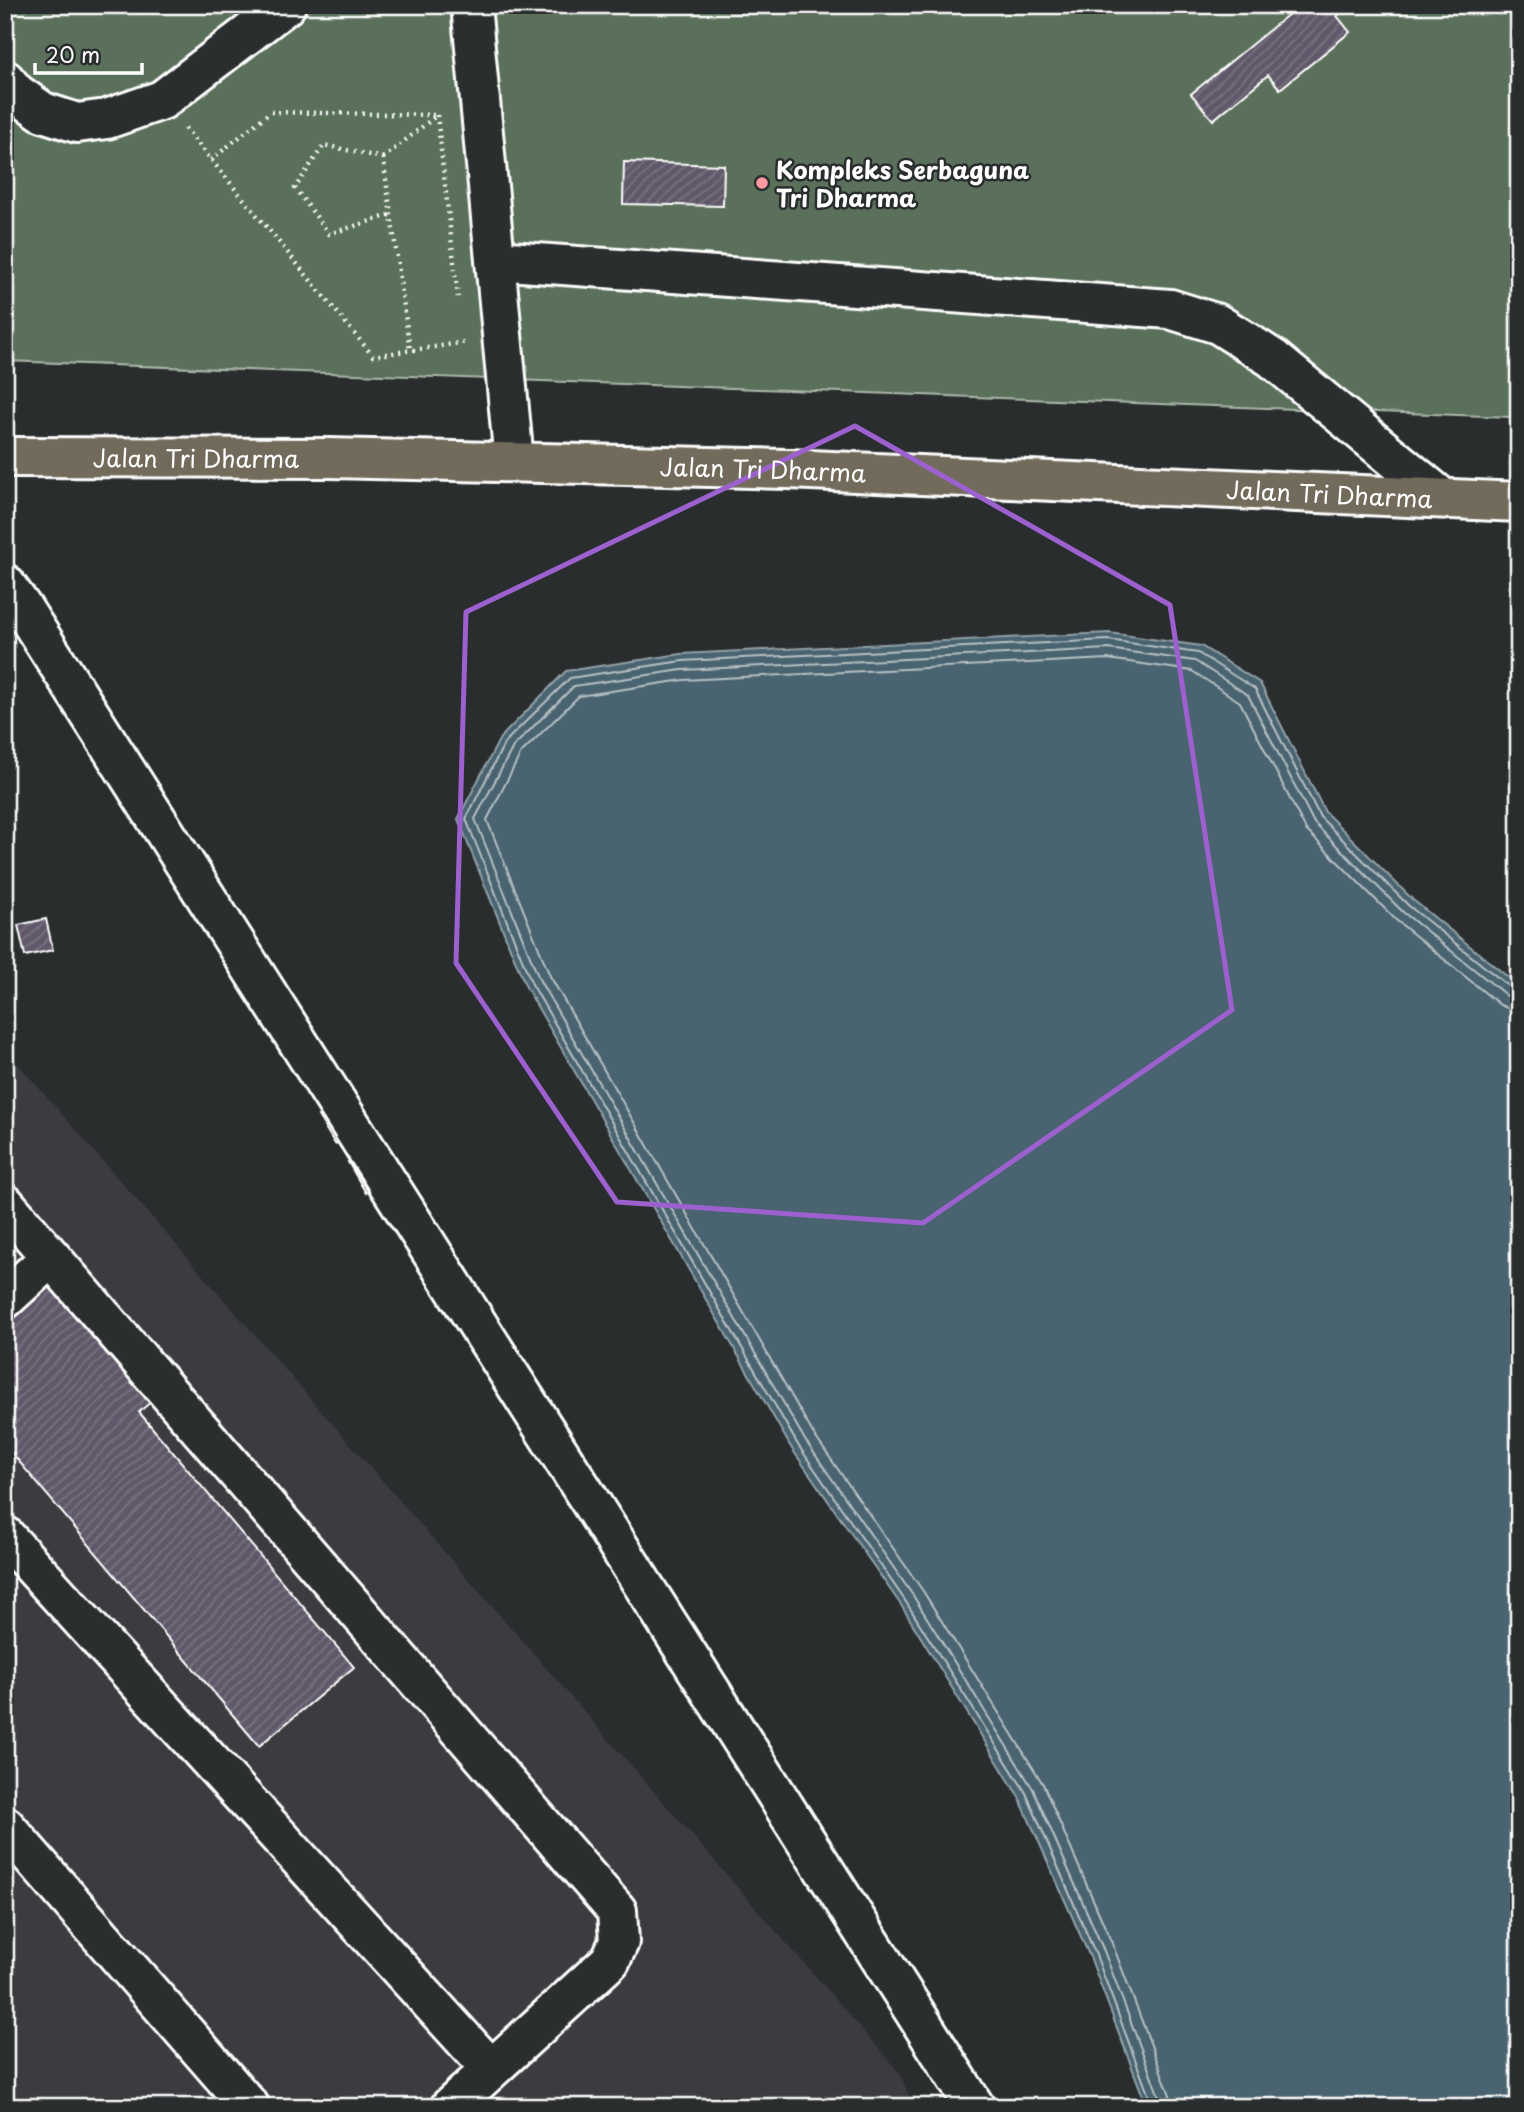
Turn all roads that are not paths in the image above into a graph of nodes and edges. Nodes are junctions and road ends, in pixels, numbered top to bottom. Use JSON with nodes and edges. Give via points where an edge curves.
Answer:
{"nodes":[{"id":1,"x":286,"y":5,"type":"edge"},
{"id":2,"x":471,"y":5,"type":"edge"},
{"id":3,"x":5,"y":80,"type":"edge"},
{"id":4,"x":495,"y":260,"type":"junction"},
{"id":5,"x":5,"y":457,"type":"edge"},
{"id":6,"x":514,"y":462,"type":"junction"},
{"id":7,"x":1442,"y":498,"type":"junction"},
{"id":8,"x":1519,"y":502,"type":"edge"},
{"id":9,"x":5,"y":584,"type":"edge"},
{"id":10,"x":5,"y":1204,"type":"edge"},
{"id":11,"x":51,"y":1257,"type":"junction"},
{"id":12,"x":5,"y":1299,"type":"edge"},
{"id":13,"x":5,"y":1536,"type":"edge"},
{"id":14,"x":5,"y":1826,"type":"edge"},
{"id":15,"x":491,"y":2069,"type":"junction"},
{"id":16,"x":250,"y":2107,"type":"edge"},
{"id":17,"x":450,"y":2107,"type":"edge"},
{"id":18,"x":975,"y":2107,"type":"edge"}],
"edges":[{"from":1,"to":3,"type":"lane","via":[[162,100],[107,120],[77,123],[43,111]]},
{"from":2,"to":4,"type":"lane"},
{"from":4,"to":6,"type":"lane"},
{"from":4,"to":7,"type":"lane","via":[[1170,309],[1218,324],[1272,358]]},
{"from":5,"to":6,"type":"main road","name":"Jalan Tri Dharma"},
{"from":6,"to":7,"type":"main road","name":"Jalan Tri Dharma","via":[[788,469]]},
{"from":7,"to":8,"type":"main road","name":"Jalan Tri Dharma"},
{"from":9,"to":18,"type":"lane"},
{"from":10,"to":11,"type":"lane"},
{"from":11,"to":12,"type":"lane"},
{"from":11,"to":15,"type":"lane","via":[[617,1911],[619,1942],[610,1961]]},
{"from":13,"to":15,"type":"lane"},
{"from":14,"to":16,"type":"lane"},
{"from":15,"to":17,"type":"lane"}]}
